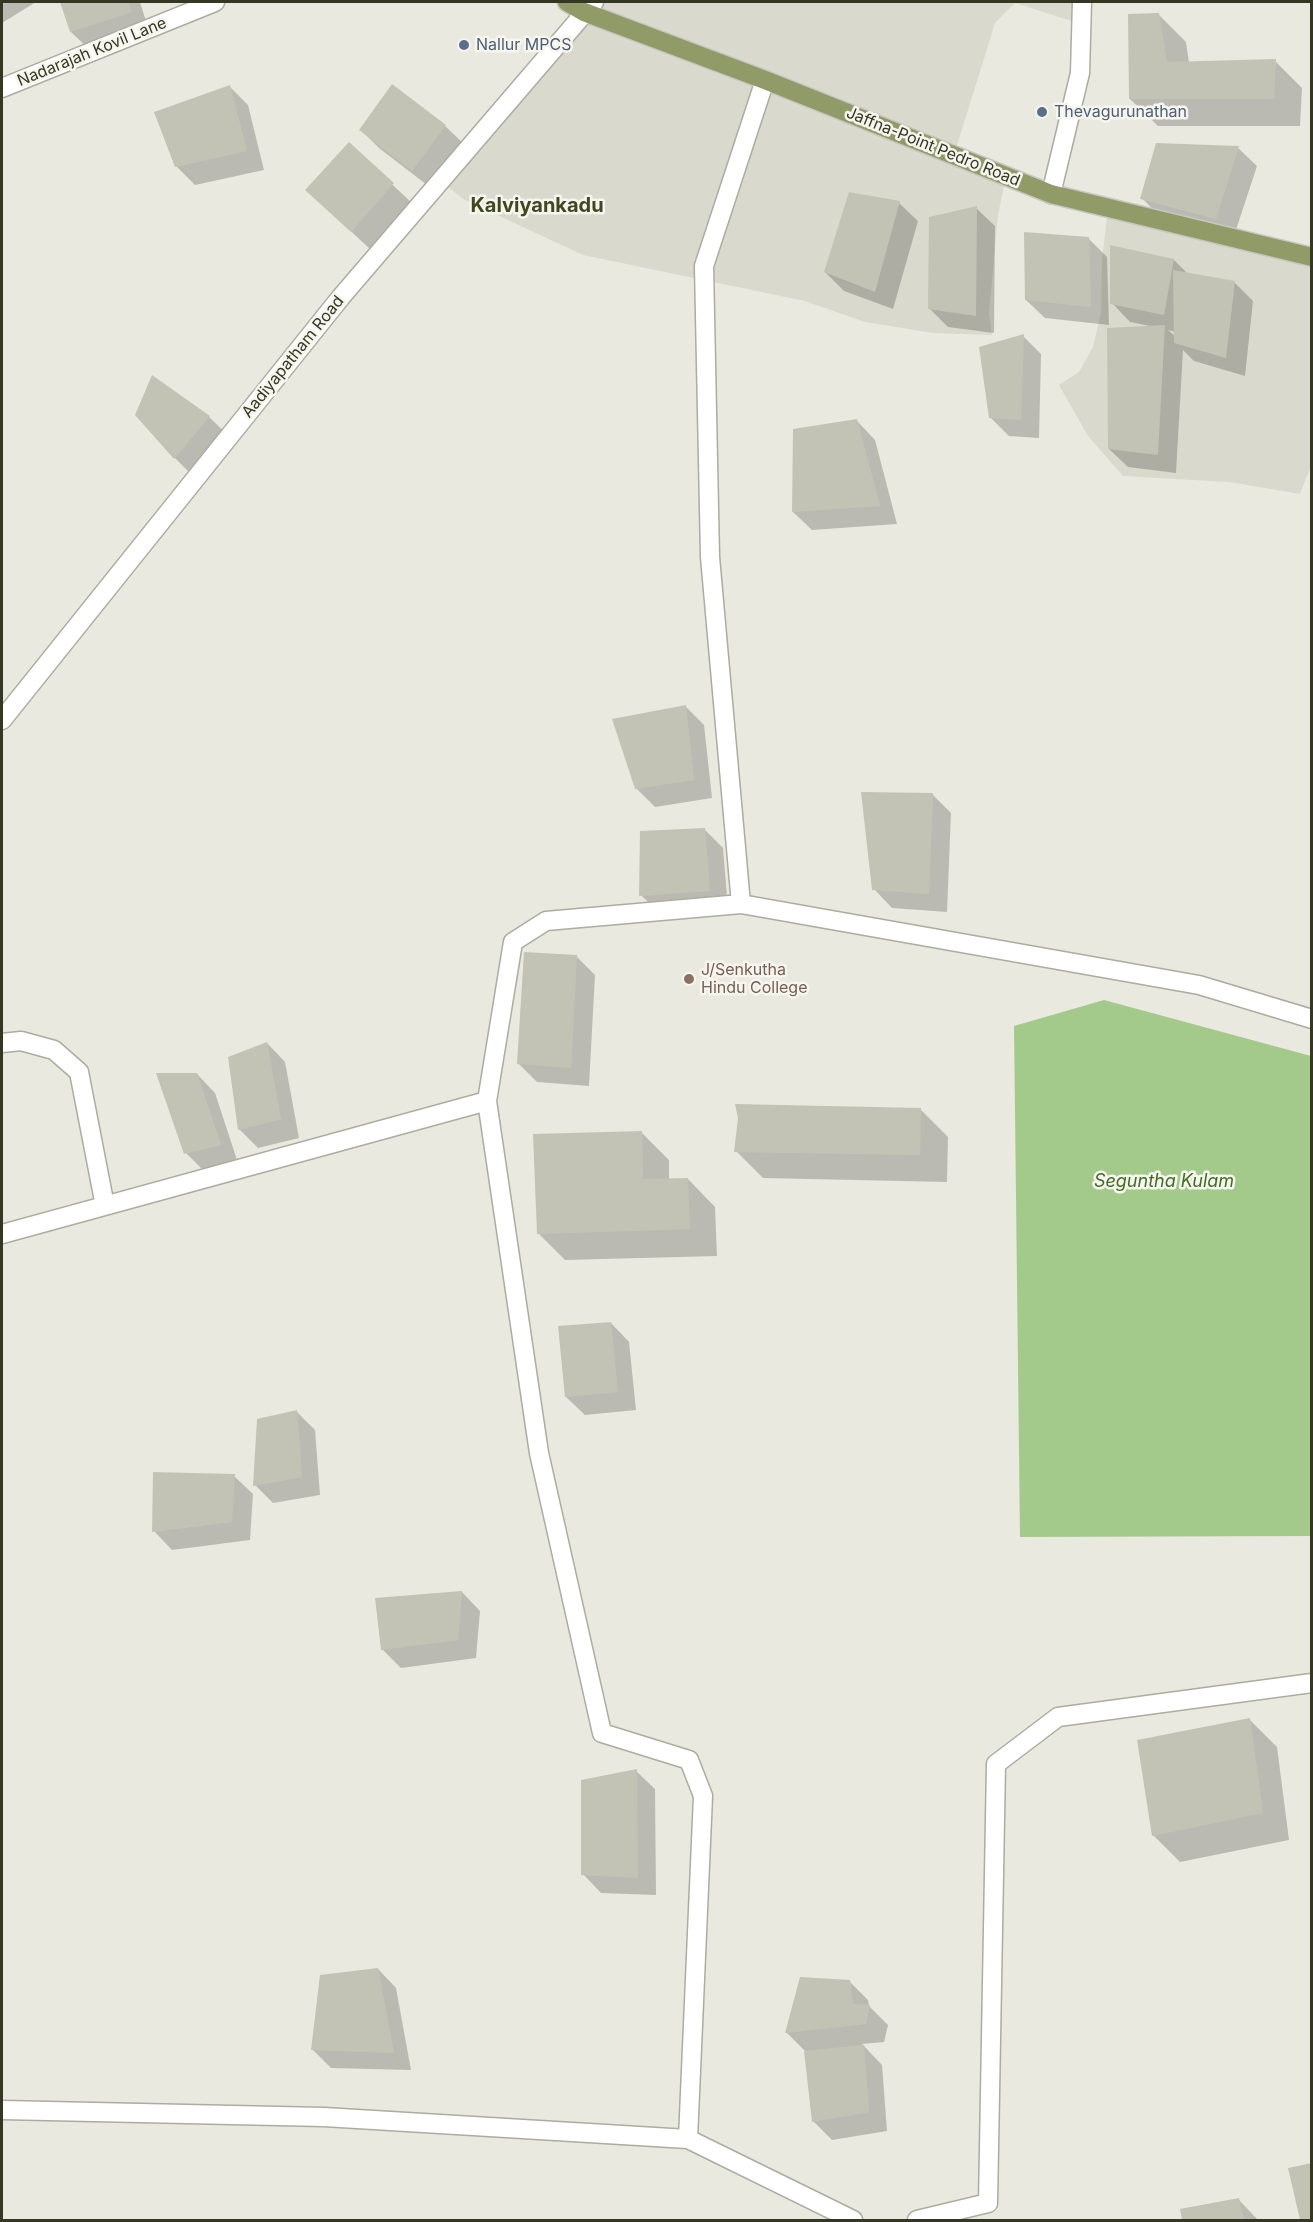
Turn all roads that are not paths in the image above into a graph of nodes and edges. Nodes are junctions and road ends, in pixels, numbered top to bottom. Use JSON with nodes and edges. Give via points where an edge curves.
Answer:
{"nodes":[{"id":1,"x":215,"y":2,"type":"edge"},
{"id":2,"x":567,"y":2,"type":"edge"},
{"id":3,"x":1082,"y":2,"type":"edge"},
{"id":4,"x":589,"y":7,"type":"edge"},
{"id":5,"x":765,"y":80,"type":"junction"},
{"id":6,"x":2,"y":88,"type":"edge"},
{"id":7,"x":1051,"y":194,"type":"junction"},
{"id":8,"x":1311,"y":257,"type":"edge"},
{"id":9,"x":2,"y":720,"type":"edge"},
{"id":10,"x":741,"y":904,"type":"junction"},
{"id":11,"x":1311,"y":1019,"type":"edge"},
{"id":12,"x":2,"y":1043,"type":"edge"},
{"id":13,"x":487,"y":1101,"type":"junction"},
{"id":14,"x":105,"y":1206,"type":"junction"},
{"id":15,"x":2,"y":1234,"type":"edge"},
{"id":16,"x":1311,"y":1683,"type":"edge"},
{"id":17,"x":2,"y":2110,"type":"edge"},
{"id":18,"x":688,"y":2139,"type":"junction"},
{"id":19,"x":853,"y":2220,"type":"edge"},
{"id":20,"x":917,"y":2220,"type":"edge"}],
"edges":[{"from":1,"to":6,"type":"street","name":"Nadarajah Kovil Lane"},
{"from":2,"to":4,"type":"main road","name":"Jaffna-Point Pedro Road"},
{"from":3,"to":7,"type":"street","via":[[1080,73]]},
{"from":4,"to":5,"type":"main road","name":"Jaffna-Point Pedro Road"},
{"from":4,"to":9,"type":"street","name":"Aadiyapatham Road","via":[[341,297]]},
{"from":5,"to":7,"type":"main road","name":"Jaffna-Point Pedro Road"},
{"from":5,"to":10,"type":"street","via":[[704,266],[710,557]]},
{"from":7,"to":8,"type":"main road","name":"Jaffna-Point Pedro Road"},
{"from":10,"to":11,"type":"street","via":[[1199,985]]},
{"from":10,"to":13,"type":"street","via":[[546,921],[513,942]]},
{"from":12,"to":14,"type":"street","via":[[21,1041],[54,1050],[79,1072]]},
{"from":13,"to":14,"type":"street"},
{"from":13,"to":18,"type":"street","via":[[539,1453],[602,1733],[689,1760],[703,1796]]},
{"from":14,"to":15,"type":"street"},
{"from":16,"to":20,"type":"street","via":[[1058,1717],[996,1764],[988,2203]]},
{"from":17,"to":18,"type":"street","via":[[324,2117]]},
{"from":18,"to":19,"type":"street"}]}
